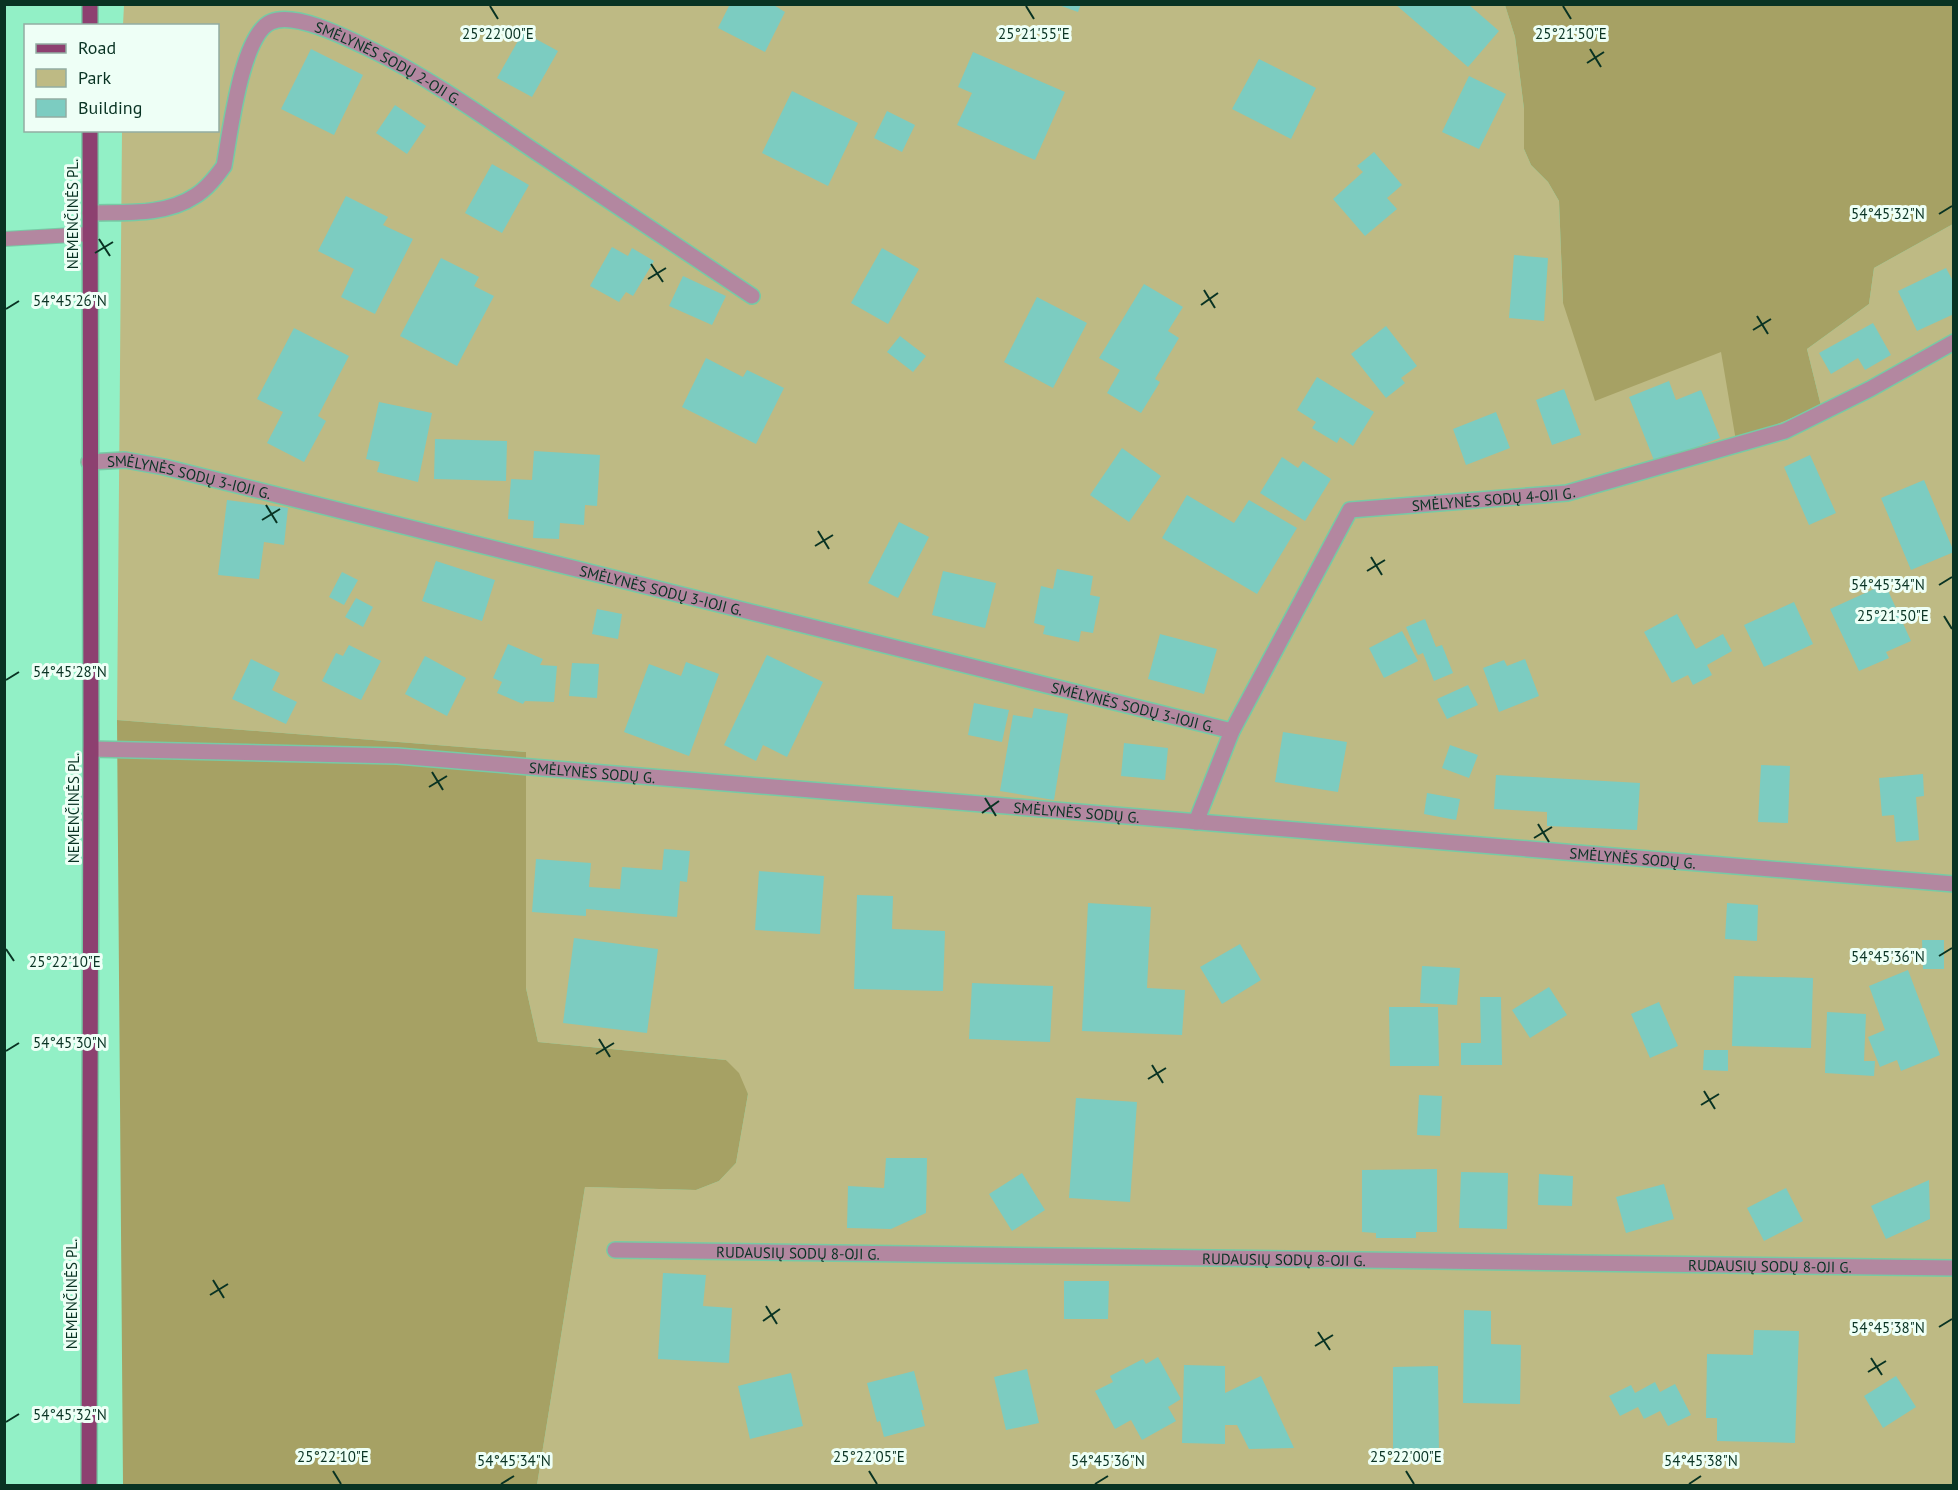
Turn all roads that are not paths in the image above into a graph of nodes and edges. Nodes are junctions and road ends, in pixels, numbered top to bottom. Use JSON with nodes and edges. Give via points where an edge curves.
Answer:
{"nodes":[{"id":1,"x":90,"y":4,"type":"edge"},
{"id":2,"x":90,"y":24,"type":"edge"},
{"id":3,"x":90,"y":132,"type":"edge"},
{"id":4,"x":90,"y":213,"type":"junction"},
{"id":5,"x":90,"y":234,"type":"junction"},
{"id":6,"x":4,"y":239,"type":"edge"},
{"id":7,"x":752,"y":296,"type":"dead end"},
{"id":8,"x":1953,"y":342,"type":"edge"},
{"id":9,"x":89,"y":462,"type":"junction"},
{"id":10,"x":1232,"y":731,"type":"junction"},
{"id":11,"x":91,"y":749,"type":"junction"},
{"id":12,"x":1196,"y":822,"type":"junction"},
{"id":13,"x":1953,"y":884,"type":"edge"},
{"id":14,"x":615,"y":1250,"type":"dead end"},
{"id":15,"x":1953,"y":1268,"type":"edge"},
{"id":16,"x":89,"y":1485,"type":"edge"}],
"edges":[{"from":1,"to":2,"type":"main road"},
{"from":3,"to":4,"type":"main road","name":"NEMENČINĖS PL."},
{"from":4,"to":5,"type":"main road","name":"NEMENČINĖS PL."},
{"from":4,"to":7,"type":"street","name":"SMĖLYNĖS SODŲ 2-OJI G.","via":[[166,209],[195,196],[214,179],[224,166],[245,61],[256,34],[270,22],[289,20],[314,25],[374,51],[461,102]]},
{"from":5,"to":6,"type":"lane"},
{"from":5,"to":9,"type":"main road","name":"NEMENČINĖS PL."},
{"from":8,"to":10,"type":"street","name":"SMĖLYNĖS SODŲ 4-OJI G.","via":[[1785,431],[1567,493],[1350,510]]},
{"from":9,"to":10,"type":"street","name":"SMĖLYNĖS SODŲ 3-IOJI G.","via":[[125,460],[164,468]]},
{"from":9,"to":11,"type":"main road","name":"NEMENČINĖS PL."},
{"from":10,"to":12,"type":"street","name":"SMĖLYNĖS SODŲ 4-OJI G."},
{"from":11,"to":12,"type":"street","name":"SMĖLYNĖS SODŲ G.","via":[[396,756]]},
{"from":11,"to":16,"type":"main road","name":"NEMENČINĖS PL."},
{"from":12,"to":13,"type":"street","name":"SMĖLYNĖS SODŲ G."},
{"from":14,"to":15,"type":"street","name":"RUDAUSIŲ SODŲ 8-OJI G."}]}
